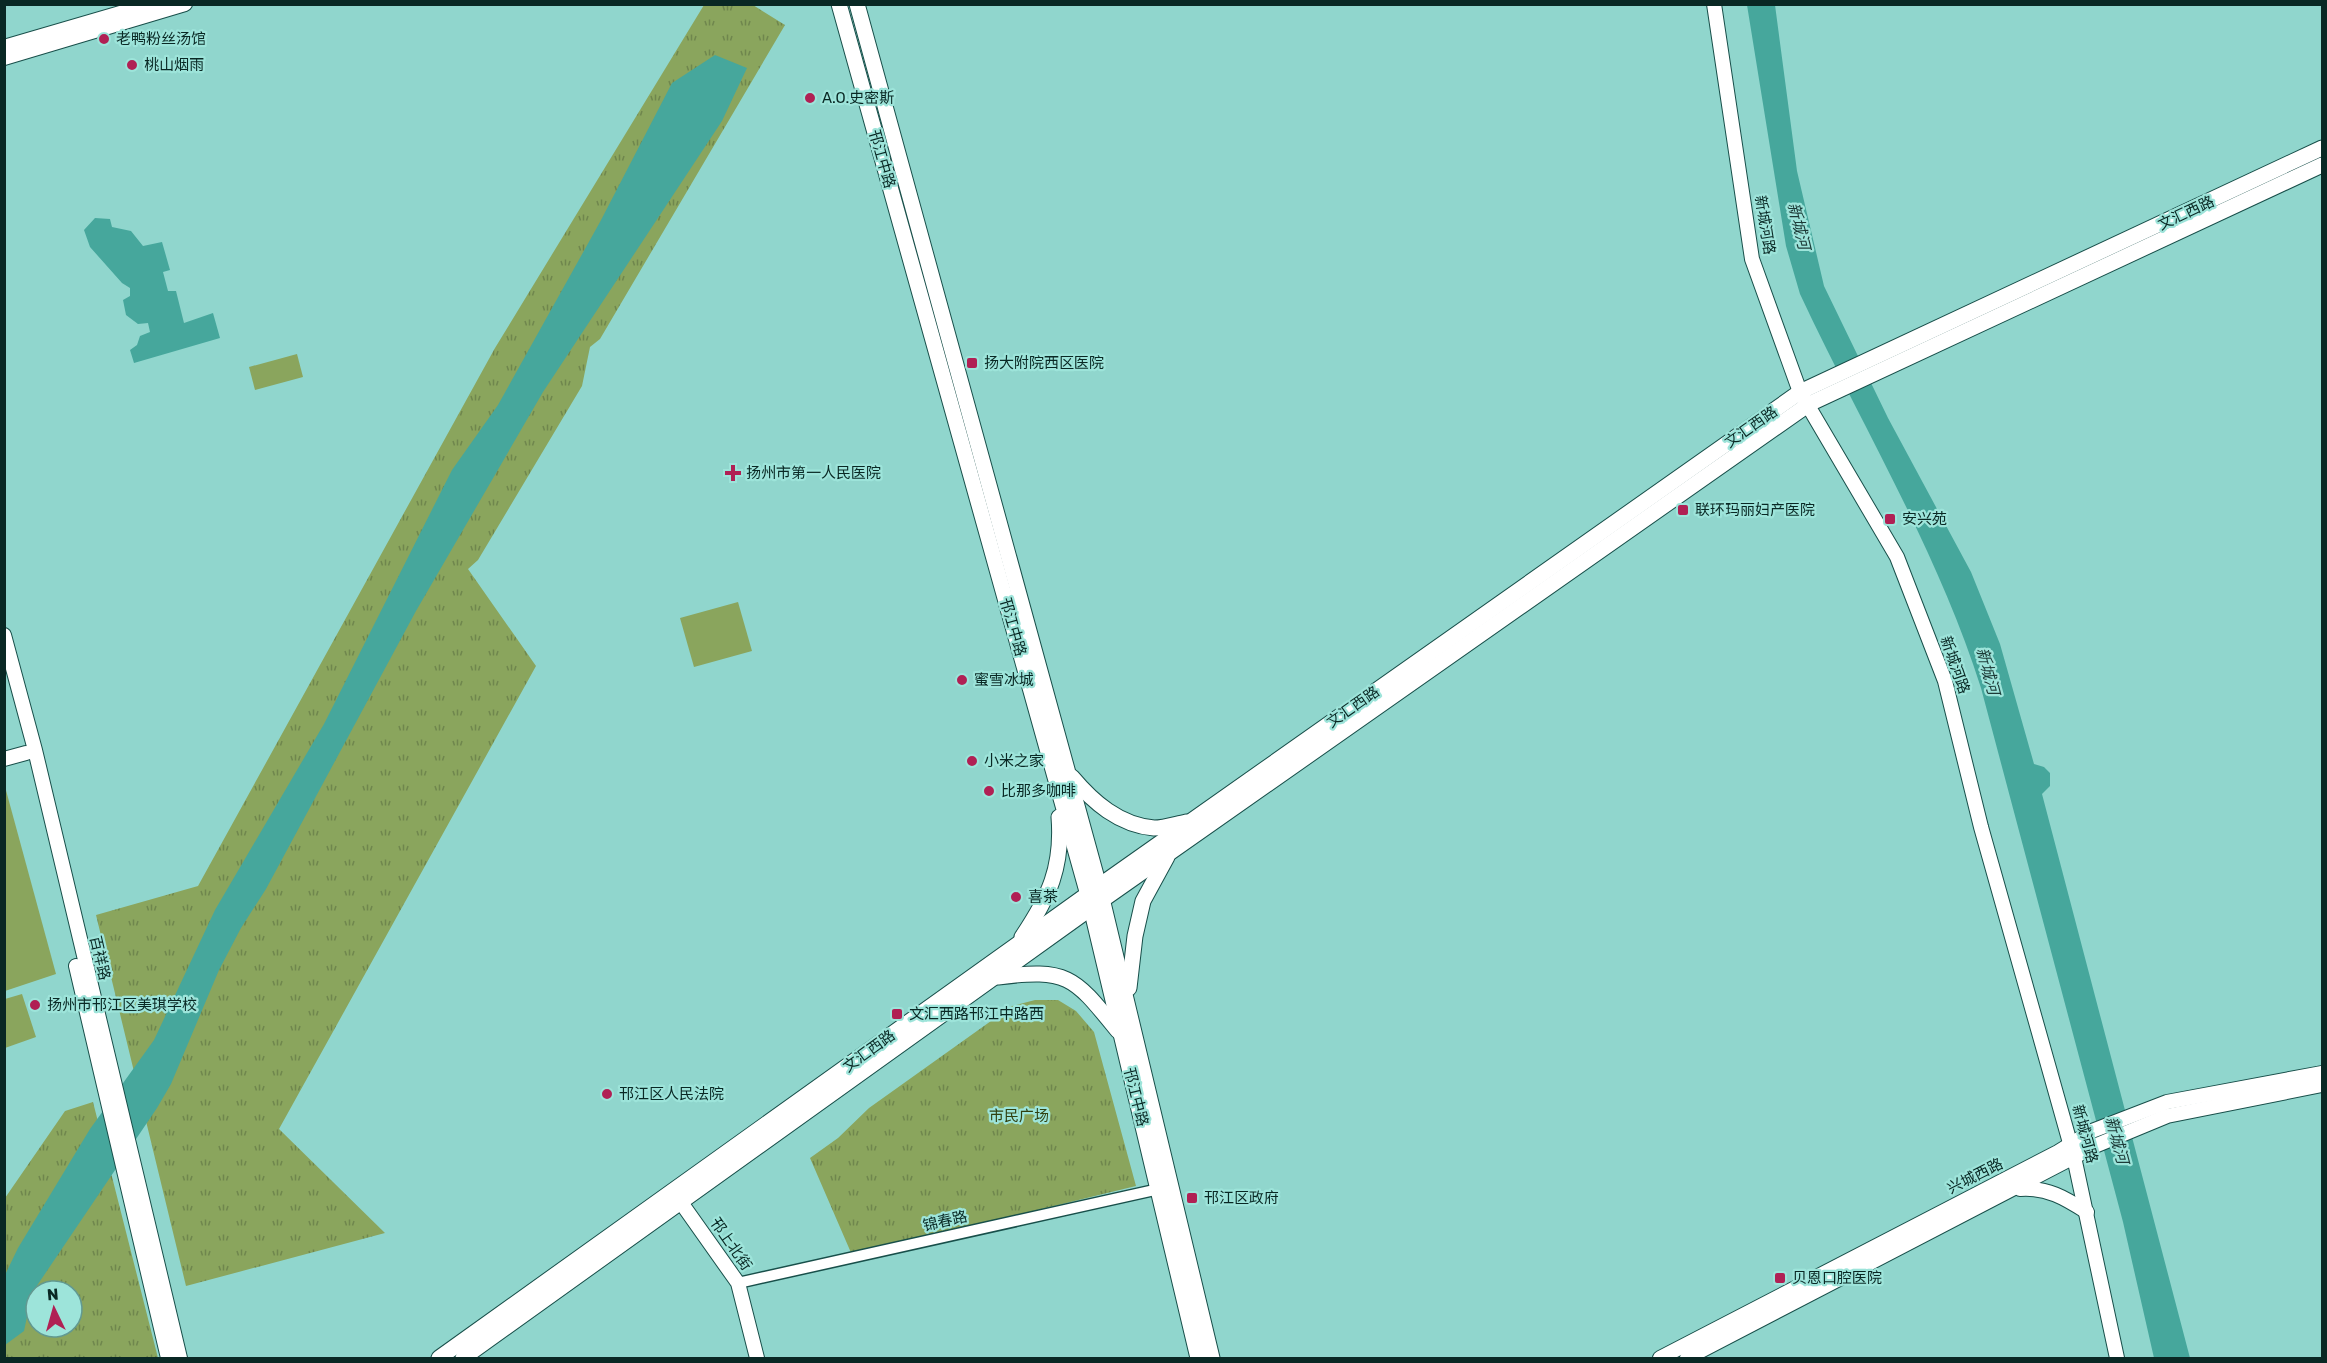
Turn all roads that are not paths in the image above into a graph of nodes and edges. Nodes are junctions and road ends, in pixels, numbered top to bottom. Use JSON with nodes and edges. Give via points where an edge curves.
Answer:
{"nodes":[{"id":1,"x":152,"y":4,"type":"edge"},
{"id":2,"x":185,"y":4,"type":"edge"},
{"id":3,"x":839,"y":4,"type":"edge"},
{"id":4,"x":857,"y":4,"type":"edge"},
{"id":5,"x":1714,"y":4,"type":"edge"},
{"id":6,"x":4,"y":47,"type":"edge"},
{"id":7,"x":4,"y":58,"type":"edge"},
{"id":8,"x":2322,"y":148,"type":"edge"},
{"id":9,"x":2322,"y":165,"type":"edge"},
{"id":10,"x":1874,"y":366,"type":"junction"},
{"id":11,"x":1805,"y":398,"type":"junction"},
{"id":12,"x":4,"y":635,"type":"edge"},
{"id":13,"x":4,"y":670,"type":"edge"},
{"id":14,"x":30,"y":751,"type":"junction"},
{"id":15,"x":4,"y":759,"type":"edge"},
{"id":16,"x":1062,"y":777,"type":"junction"},
{"id":17,"x":1192,"y":820,"type":"junction"},
{"id":18,"x":1168,"y":854,"type":"junction"},
{"id":19,"x":1095,"y":897,"type":"junction"},
{"id":20,"x":1015,"y":946,"type":"junction"},
{"id":21,"x":995,"y":978,"type":"junction"},
{"id":22,"x":1128,"y":1000,"type":"junction"},
{"id":23,"x":1121,"y":1035,"type":"junction"},
{"id":24,"x":2322,"y":1073,"type":"edge"},
{"id":25,"x":2322,"y":1085,"type":"edge"},
{"id":26,"x":2073,"y":1150,"type":"junction"},
{"id":27,"x":127,"y":1162,"type":"junction"},
{"id":28,"x":1159,"y":1189,"type":"junction"},
{"id":29,"x":2012,"y":1189,"type":"junction"},
{"id":30,"x":672,"y":1190,"type":"junction"},
{"id":31,"x":682,"y":1204,"type":"junction"},
{"id":32,"x":2087,"y":1212,"type":"junction"},
{"id":33,"x":738,"y":1283,"type":"junction"},
{"id":34,"x":168,"y":1359,"type":"edge"},
{"id":35,"x":180,"y":1359,"type":"edge"},
{"id":36,"x":439,"y":1359,"type":"edge"},
{"id":37,"x":463,"y":1359,"type":"edge"},
{"id":38,"x":757,"y":1359,"type":"edge"},
{"id":39,"x":1198,"y":1359,"type":"edge"},
{"id":40,"x":1212,"y":1359,"type":"edge"},
{"id":41,"x":1660,"y":1359,"type":"edge"},
{"id":42,"x":1687,"y":1359,"type":"edge"},
{"id":43,"x":2117,"y":1359,"type":"edge"}],
"edges":[{"from":1,"to":6,"type":"street"},
{"from":2,"to":7,"type":"street"},
{"from":3,"to":16,"type":"main road","name":"邗江中路"},
{"from":4,"to":16,"type":"main road","name":"邗江中路"},
{"from":5,"to":11,"type":"street","name":"新城河路","via":[[1752,259]]},
{"from":8,"to":10,"type":"main road","name":"文汇西路"},
{"from":9,"to":10,"type":"main road","name":"文汇西路"},
{"from":10,"to":11,"type":"main road","name":"文汇西路"},
{"from":11,"to":17,"type":"main road","name":"文汇西路"},
{"from":11,"to":18,"type":"main road","name":"文汇西路"},
{"from":11,"to":26,"type":"street","name":"新城河路","via":[[1897,557],[1945,681],[1981,827]]},
{"from":12,"to":14,"type":"street","name":"百祥路"},
{"from":13,"to":14,"type":"street","name":"百祥路"},
{"from":14,"to":15,"type":"street"},
{"from":14,"to":27,"type":"street","name":"百祥路"},
{"from":16,"to":17,"type":"main road","via":[[1124,820],[1155,828]]},
{"from":16,"to":19,"type":"main road","name":"邗江中路"},
{"from":16,"to":20,"type":"main road","via":[[1056,875],[1041,908]]},
{"from":17,"to":19,"type":"main road","name":"文汇西路"},
{"from":18,"to":19,"type":"main road","name":"文汇西路"},
{"from":18,"to":22,"type":"main road","via":[[1143,901]]},
{"from":19,"to":20,"type":"main road","name":"文汇西路"},
{"from":19,"to":21,"type":"main road","name":"文汇西路"},
{"from":19,"to":22,"type":"main road","name":"邗江中路"},
{"from":19,"to":23,"type":"main road","name":"邗江中路"},
{"from":20,"to":30,"type":"main road","name":"文汇西路"},
{"from":21,"to":23,"type":"main road","via":[[1038,972],[1065,976],[1091,997]]},
{"from":21,"to":31,"type":"main road","name":"文汇西路"},
{"from":22,"to":40,"type":"main road","name":"邗江中路"},
{"from":23,"to":28,"type":"main road","name":"邗江中路"},
{"from":24,"to":26,"type":"street","name":"兴城西路","via":[[2184,1098],[2092,1131]]},
{"from":25,"to":26,"type":"street","name":"兴城西路","via":[[2167,1116],[2137,1131]]},
{"from":26,"to":29,"type":"street","name":"兴城西路"},
{"from":26,"to":32,"type":"street","name":"新城河路"},
{"from":26,"to":41,"type":"street","name":"兴城西路"},
{"from":27,"to":34,"type":"street","name":"百祥路"},
{"from":27,"to":35,"type":"street","name":"百祥路"},
{"from":28,"to":33,"type":"street","name":"锦春路"},
{"from":28,"to":39,"type":"main road","name":"邗江中路"},
{"from":29,"to":32,"type":"street","via":[[2037,1187]]},
{"from":29,"to":42,"type":"street","name":"兴城西路"},
{"from":30,"to":31,"type":"street","name":"邗上北街"},
{"from":30,"to":36,"type":"main road","name":"文汇西路"},
{"from":31,"to":33,"type":"street","name":"邗上北街"},
{"from":31,"to":37,"type":"main road","name":"文汇西路"},
{"from":32,"to":43,"type":"street","name":"新城河路"},
{"from":33,"to":38,"type":"street","name":"邗上北街"}]}
